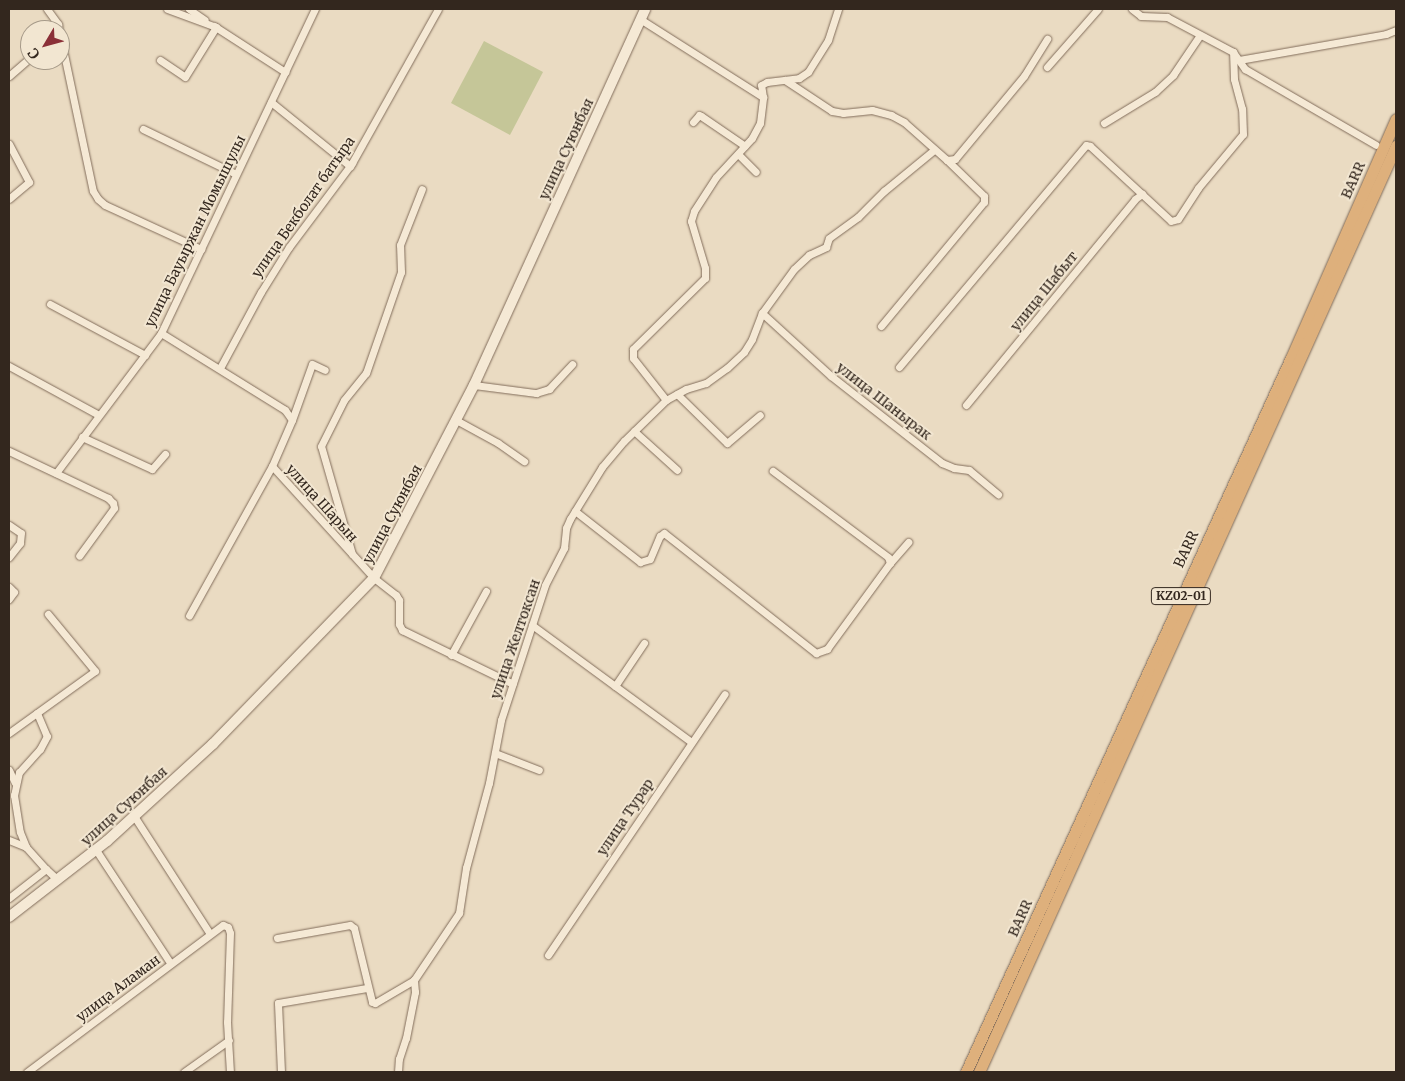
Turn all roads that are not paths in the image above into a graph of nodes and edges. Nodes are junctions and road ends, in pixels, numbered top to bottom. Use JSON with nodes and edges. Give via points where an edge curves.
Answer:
{"nodes":[{"id":1,"x":47,"y":9,"type":"edge"},
{"id":2,"x":167,"y":9,"type":"edge"},
{"id":3,"x":189,"y":9,"type":"edge"},
{"id":4,"x":315,"y":9,"type":"edge"},
{"id":5,"x":438,"y":9,"type":"edge"},
{"id":6,"x":645,"y":9,"type":"edge"},
{"id":7,"x":838,"y":9,"type":"edge"},
{"id":8,"x":1098,"y":9,"type":"edge"},
{"id":9,"x":1132,"y":9,"type":"edge"},
{"id":10,"x":640,"y":19,"type":"junction"},
{"id":11,"x":55,"y":20,"type":"edge"},
{"id":12,"x":216,"y":27,"type":"junction"},
{"id":13,"x":1396,"y":30,"type":"edge"},
{"id":14,"x":1200,"y":35,"type":"junction"},
{"id":15,"x":1046,"y":39,"type":"dead end"},
{"id":16,"x":1233,"y":52,"type":"junction"},
{"id":17,"x":160,"y":60,"type":"dead end"},
{"id":18,"x":1239,"y":60,"type":"junction"},
{"id":19,"x":20,"y":67,"type":"edge"},
{"id":20,"x":1047,"y":67,"type":"dead end"},
{"id":21,"x":67,"y":70,"type":"edge"},
{"id":22,"x":285,"y":72,"type":"junction"},
{"id":23,"x":9,"y":76,"type":"edge"},
{"id":24,"x":785,"y":80,"type":"junction"},
{"id":25,"x":763,"y":97,"type":"junction"},
{"id":26,"x":271,"y":102,"type":"junction"},
{"id":27,"x":1396,"y":119,"type":"edge"},
{"id":28,"x":693,"y":122,"type":"dead end"},
{"id":29,"x":1104,"y":123,"type":"dead end"},
{"id":30,"x":143,"y":129,"type":"dead end"},
{"id":31,"x":9,"y":144,"type":"edge"},
{"id":32,"x":1376,"y":145,"type":"dead end"},
{"id":33,"x":745,"y":146,"type":"junction"},
{"id":34,"x":1396,"y":146,"type":"edge"},
{"id":35,"x":934,"y":150,"type":"junction"},
{"id":36,"x":738,"y":154,"type":"junction"},
{"id":37,"x":947,"y":160,"type":"junction"},
{"id":38,"x":350,"y":166,"type":"junction"},
{"id":39,"x":756,"y":172,"type":"dead end"},
{"id":40,"x":236,"y":174,"type":"junction"},
{"id":41,"x":422,"y":189,"type":"dead end"},
{"id":42,"x":1142,"y":194,"type":"junction"},
{"id":43,"x":9,"y":199,"type":"edge"},
{"id":44,"x":201,"y":249,"type":"junction"},
{"id":45,"x":50,"y":304,"type":"dead end"},
{"id":46,"x":762,"y":313,"type":"junction"},
{"id":47,"x":881,"y":326,"type":"dead end"},
{"id":48,"x":161,"y":333,"type":"junction"},
{"id":49,"x":145,"y":354,"type":"junction"},
{"id":50,"x":572,"y":364,"type":"dead end"},
{"id":51,"x":9,"y":366,"type":"edge"},
{"id":52,"x":900,"y":367,"type":"dead end"},
{"id":53,"x":220,"y":368,"type":"junction"},
{"id":54,"x":324,"y":370,"type":"dead end"},
{"id":55,"x":474,"y":385,"type":"junction"},
{"id":56,"x":677,"y":394,"type":"junction"},
{"id":57,"x":666,"y":400,"type":"junction"},
{"id":58,"x":966,"y":405,"type":"dead end"},
{"id":59,"x":99,"y":415,"type":"junction"},
{"id":60,"x":760,"y":415,"type":"dead end"},
{"id":61,"x":292,"y":420,"type":"junction"},
{"id":62,"x":456,"y":420,"type":"junction"},
{"id":63,"x":634,"y":431,"type":"junction"},
{"id":64,"x":82,"y":437,"type":"junction"},
{"id":65,"x":9,"y":451,"type":"edge"},
{"id":66,"x":165,"y":454,"type":"dead end"},
{"id":67,"x":524,"y":461,"type":"dead end"},
{"id":68,"x":272,"y":466,"type":"junction"},
{"id":69,"x":677,"y":470,"type":"dead end"},
{"id":70,"x":773,"y":472,"type":"dead end"},
{"id":71,"x":56,"y":473,"type":"junction"},
{"id":72,"x":998,"y":494,"type":"dead end"},
{"id":73,"x":576,"y":511,"type":"junction"},
{"id":74,"x":9,"y":525,"type":"edge"},
{"id":75,"x":908,"y":542,"type":"dead end"},
{"id":76,"x":352,"y":554,"type":"junction"},
{"id":77,"x":79,"y":556,"type":"dead end"},
{"id":78,"x":9,"y":557,"type":"edge"},
{"id":79,"x":890,"y":563,"type":"junction"},
{"id":80,"x":374,"y":578,"type":"junction"},
{"id":81,"x":9,"y":587,"type":"edge"},
{"id":82,"x":486,"y":591,"type":"dead end"},
{"id":83,"x":9,"y":599,"type":"edge"},
{"id":84,"x":48,"y":614,"type":"dead end"},
{"id":85,"x":189,"y":616,"type":"dead end"},
{"id":86,"x":532,"y":625,"type":"junction"},
{"id":87,"x":644,"y":643,"type":"dead end"},
{"id":88,"x":451,"y":655,"type":"junction"},
{"id":89,"x":513,"y":684,"type":"junction"},
{"id":90,"x":616,"y":686,"type":"junction"},
{"id":91,"x":725,"y":694,"type":"dead end"},
{"id":92,"x":37,"y":713,"type":"junction"},
{"id":93,"x":9,"y":733,"type":"edge"},
{"id":94,"x":691,"y":742,"type":"junction"},
{"id":95,"x":495,"y":753,"type":"junction"},
{"id":96,"x":9,"y":770,"type":"edge"},
{"id":97,"x":539,"y":770,"type":"dead end"},
{"id":98,"x":15,"y":783,"type":"junction"},
{"id":99,"x":134,"y":816,"type":"junction"},
{"id":100,"x":9,"y":840,"type":"edge"},
{"id":101,"x":26,"y":847,"type":"junction"},
{"id":102,"x":96,"y":850,"type":"junction"},
{"id":103,"x":46,"y":868,"type":"junction"},
{"id":104,"x":58,"y":880,"type":"junction"},
{"id":105,"x":9,"y":898,"type":"edge"},
{"id":106,"x":9,"y":917,"type":"edge"},
{"id":107,"x":210,"y":934,"type":"junction"},
{"id":108,"x":276,"y":938,"type":"dead end"},
{"id":109,"x":548,"y":954,"type":"dead end"},
{"id":110,"x":171,"y":964,"type":"junction"},
{"id":111,"x":414,"y":980,"type":"junction"},
{"id":112,"x":367,"y":988,"type":"junction"},
{"id":113,"x":229,"y":1040,"type":"junction"},
{"id":114,"x":27,"y":1072,"type":"edge"},
{"id":115,"x":184,"y":1072,"type":"edge"},
{"id":116,"x":230,"y":1072,"type":"edge"},
{"id":117,"x":281,"y":1072,"type":"edge"},
{"id":118,"x":398,"y":1072,"type":"edge"},
{"id":119,"x":966,"y":1072,"type":"edge"},
{"id":120,"x":979,"y":1072,"type":"edge"}],
"edges":[{"from":1,"to":11,"type":"street"},
{"from":2,"to":12,"type":"street"},
{"from":3,"to":12,"type":"street"},
{"from":4,"to":22,"type":"street","name":"улица Бауыржан Момышулы"},
{"from":5,"to":38,"type":"street","name":"улица Бекболат батыра"},
{"from":6,"to":10,"type":"main road","name":"улица Суюнбая"},
{"from":7,"to":24,"type":"street","via":[[828,40],[808,72],[799,78]]},
{"from":8,"to":20,"type":"street"},
{"from":9,"to":14,"type":"street","via":[[1141,16],[1167,17]]},
{"from":10,"to":25,"type":"street"},
{"from":10,"to":55,"type":"main road","name":"улица Суюнбая"},
{"from":12,"to":17,"type":"street","via":[[184,77]]},
{"from":12,"to":22,"type":"street"},
{"from":13,"to":18,"type":"street"},
{"from":14,"to":16,"type":"street"},
{"from":14,"to":29,"type":"street","via":[[1173,75],[1155,92]]},
{"from":15,"to":37,"type":"street","via":[[1024,76],[955,159]]},
{"from":16,"to":18,"type":"street"},
{"from":16,"to":42,"type":"street","via":[[1243,134],[1198,188],[1178,219],[1171,221]]},
{"from":18,"to":32,"type":"street","via":[[1245,69]]},
{"from":19,"to":23,"type":"street"},
{"from":21,"to":44,"type":"street","via":[[93,191],[98,199],[104,205]]},
{"from":22,"to":26,"type":"street","name":"улица Бауыржан Момышулы"},
{"from":24,"to":25,"type":"street","via":[[764,83],[761,86]]},
{"from":24,"to":35,"type":"street","via":[[832,111],[872,110],[891,115],[904,122]]},
{"from":25,"to":33,"type":"street","via":[[760,123]]},
{"from":26,"to":38,"type":"street"},
{"from":26,"to":40,"type":"street","name":"улица Бауыржан Момышулы"},
{"from":27,"to":119,"type":"highway","name":"BARR","number":"KZ02-01","via":[[1287,367]]},
{"from":28,"to":33,"type":"street","via":[[701,116]]},
{"from":30,"to":40,"type":"street"},
{"from":31,"to":43,"type":"street","via":[[29,182]]},
{"from":33,"to":36,"type":"street"},
{"from":34,"to":120,"type":"highway","name":"BARR","number":"KZ02-01"},
{"from":35,"to":37,"type":"street"},
{"from":35,"to":46,"type":"street","name":"улица Желтоксан","via":[[858,217],[829,238],[826,247],[809,255],[794,269]]},
{"from":36,"to":39,"type":"street"},
{"from":36,"to":57,"type":"street","via":[[716,177],[691,221],[705,278],[632,352],[633,358]]},
{"from":37,"to":47,"type":"street","via":[[984,196],[984,202]]},
{"from":38,"to":53,"type":"street","name":"улица Бекболат батыра","via":[[289,247]]},
{"from":40,"to":44,"type":"street","name":"улица Бауыржан Момышулы"},
{"from":41,"to":76,"type":"street","via":[[400,245],[401,272],[366,373],[344,400],[321,446]]},
{"from":42,"to":52,"type":"street","via":[[1086,145]]},
{"from":42,"to":58,"type":"street","name":"улица Шабыт"},
{"from":44,"to":48,"type":"street","name":"улица Бауыржан Момышулы"},
{"from":45,"to":49,"type":"street"},
{"from":46,"to":56,"type":"street","name":"улица Желтоксан","via":[[752,339],[738,357],[706,383]]},
{"from":46,"to":72,"type":"street","name":"улица Шанырак","via":[[831,376],[935,457],[954,468],[969,470]]},
{"from":48,"to":49,"type":"street","name":"улица Бауыржан Момышулы"},
{"from":48,"to":53,"type":"street"},
{"from":49,"to":59,"type":"street","name":"улица Бауыржан Момышулы"},
{"from":50,"to":55,"type":"street","via":[[550,389],[536,394]]},
{"from":51,"to":59,"type":"street"},
{"from":53,"to":61,"type":"street","via":[[285,410]]},
{"from":54,"to":61,"type":"street","via":[[312,364]]},
{"from":55,"to":62,"type":"main road","name":"улица Суюнбая"},
{"from":56,"to":57,"type":"street","name":"улица Желтоксан"},
{"from":56,"to":60,"type":"street","via":[[727,443]]},
{"from":57,"to":63,"type":"street","name":"улица Желтоксан"},
{"from":59,"to":64,"type":"street","name":"улица Бауыржан Момышулы"},
{"from":61,"to":68,"type":"street"},
{"from":62,"to":67,"type":"street","via":[[498,442]]},
{"from":62,"to":80,"type":"main road","name":"улица Суюнбая"},
{"from":63,"to":69,"type":"street"},
{"from":63,"to":73,"type":"street","name":"улица Желтоксан","via":[[602,467]]},
{"from":64,"to":66,"type":"street","via":[[152,470]]},
{"from":64,"to":71,"type":"street","name":"улица Бауыржан Момышулы"},
{"from":65,"to":71,"type":"street"},
{"from":68,"to":76,"type":"street","name":"улица Шарын"},
{"from":68,"to":85,"type":"street"},
{"from":70,"to":79,"type":"street","via":[[888,557]]},
{"from":71,"to":77,"type":"street","via":[[113,503],[114,508]]},
{"from":73,"to":79,"type":"street","via":[[640,562],[650,559],[664,533],[816,653],[827,649]]},
{"from":73,"to":86,"type":"street","name":"улица Желтоксан","via":[[566,528],[564,548],[545,585]]},
{"from":74,"to":78,"type":"street","via":[[21,533],[20,543]]},
{"from":75,"to":79,"type":"street"},
{"from":76,"to":80,"type":"street","name":"улица Шарын"},
{"from":80,"to":88,"type":"street","name":"улица Шарын","via":[[399,600],[402,630]]},
{"from":80,"to":99,"type":"main road","name":"улица Суюнбая","via":[[213,744]]},
{"from":81,"to":83,"type":"street","via":[[14,592]]},
{"from":82,"to":88,"type":"street"},
{"from":84,"to":92,"type":"street","via":[[95,671]]},
{"from":86,"to":89,"type":"street","name":"улица Желтоксан"},
{"from":86,"to":90,"type":"street"},
{"from":87,"to":90,"type":"street"},
{"from":88,"to":89,"type":"street"},
{"from":89,"to":95,"type":"street","name":"улица Желтоксан","via":[[501,720]]},
{"from":90,"to":94,"type":"street"},
{"from":91,"to":94,"type":"street","name":"улица Турар"},
{"from":92,"to":93,"type":"street"},
{"from":92,"to":98,"type":"street","via":[[47,736],[46,742],[19,772]]},
{"from":94,"to":109,"type":"street","name":"улица Турар"},
{"from":95,"to":97,"type":"street"},
{"from":95,"to":111,"type":"street","name":"улица Желтоксан","via":[[466,868],[459,913]]},
{"from":96,"to":98,"type":"street"},
{"from":98,"to":101,"type":"street","via":[[15,810]]},
{"from":99,"to":102,"type":"main road","name":"улица Суюнбая"},
{"from":99,"to":107,"type":"street"},
{"from":100,"to":101,"type":"street"},
{"from":101,"to":103,"type":"street"},
{"from":102,"to":104,"type":"main road","name":"улица Суюнбая"},
{"from":102,"to":110,"type":"street"},
{"from":103,"to":104,"type":"street"},
{"from":103,"to":105,"type":"street"},
{"from":104,"to":106,"type":"main road","name":"улица Суюнбая"},
{"from":107,"to":110,"type":"street","name":"улица Аламан"},
{"from":107,"to":113,"type":"street","name":"улица Аламан","via":[[225,926],[230,933],[226,1022]]},
{"from":108,"to":112,"type":"street","via":[[352,926]]},
{"from":110,"to":114,"type":"street","name":"улица Аламан"},
{"from":111,"to":112,"type":"street","via":[[375,1003],[370,1000]]},
{"from":111,"to":118,"type":"street","via":[[415,992],[406,1038],[398,1059]]},
{"from":112,"to":117,"type":"street","via":[[278,1003]]},
{"from":113,"to":115,"type":"street"},
{"from":113,"to":116,"type":"street"}]}
